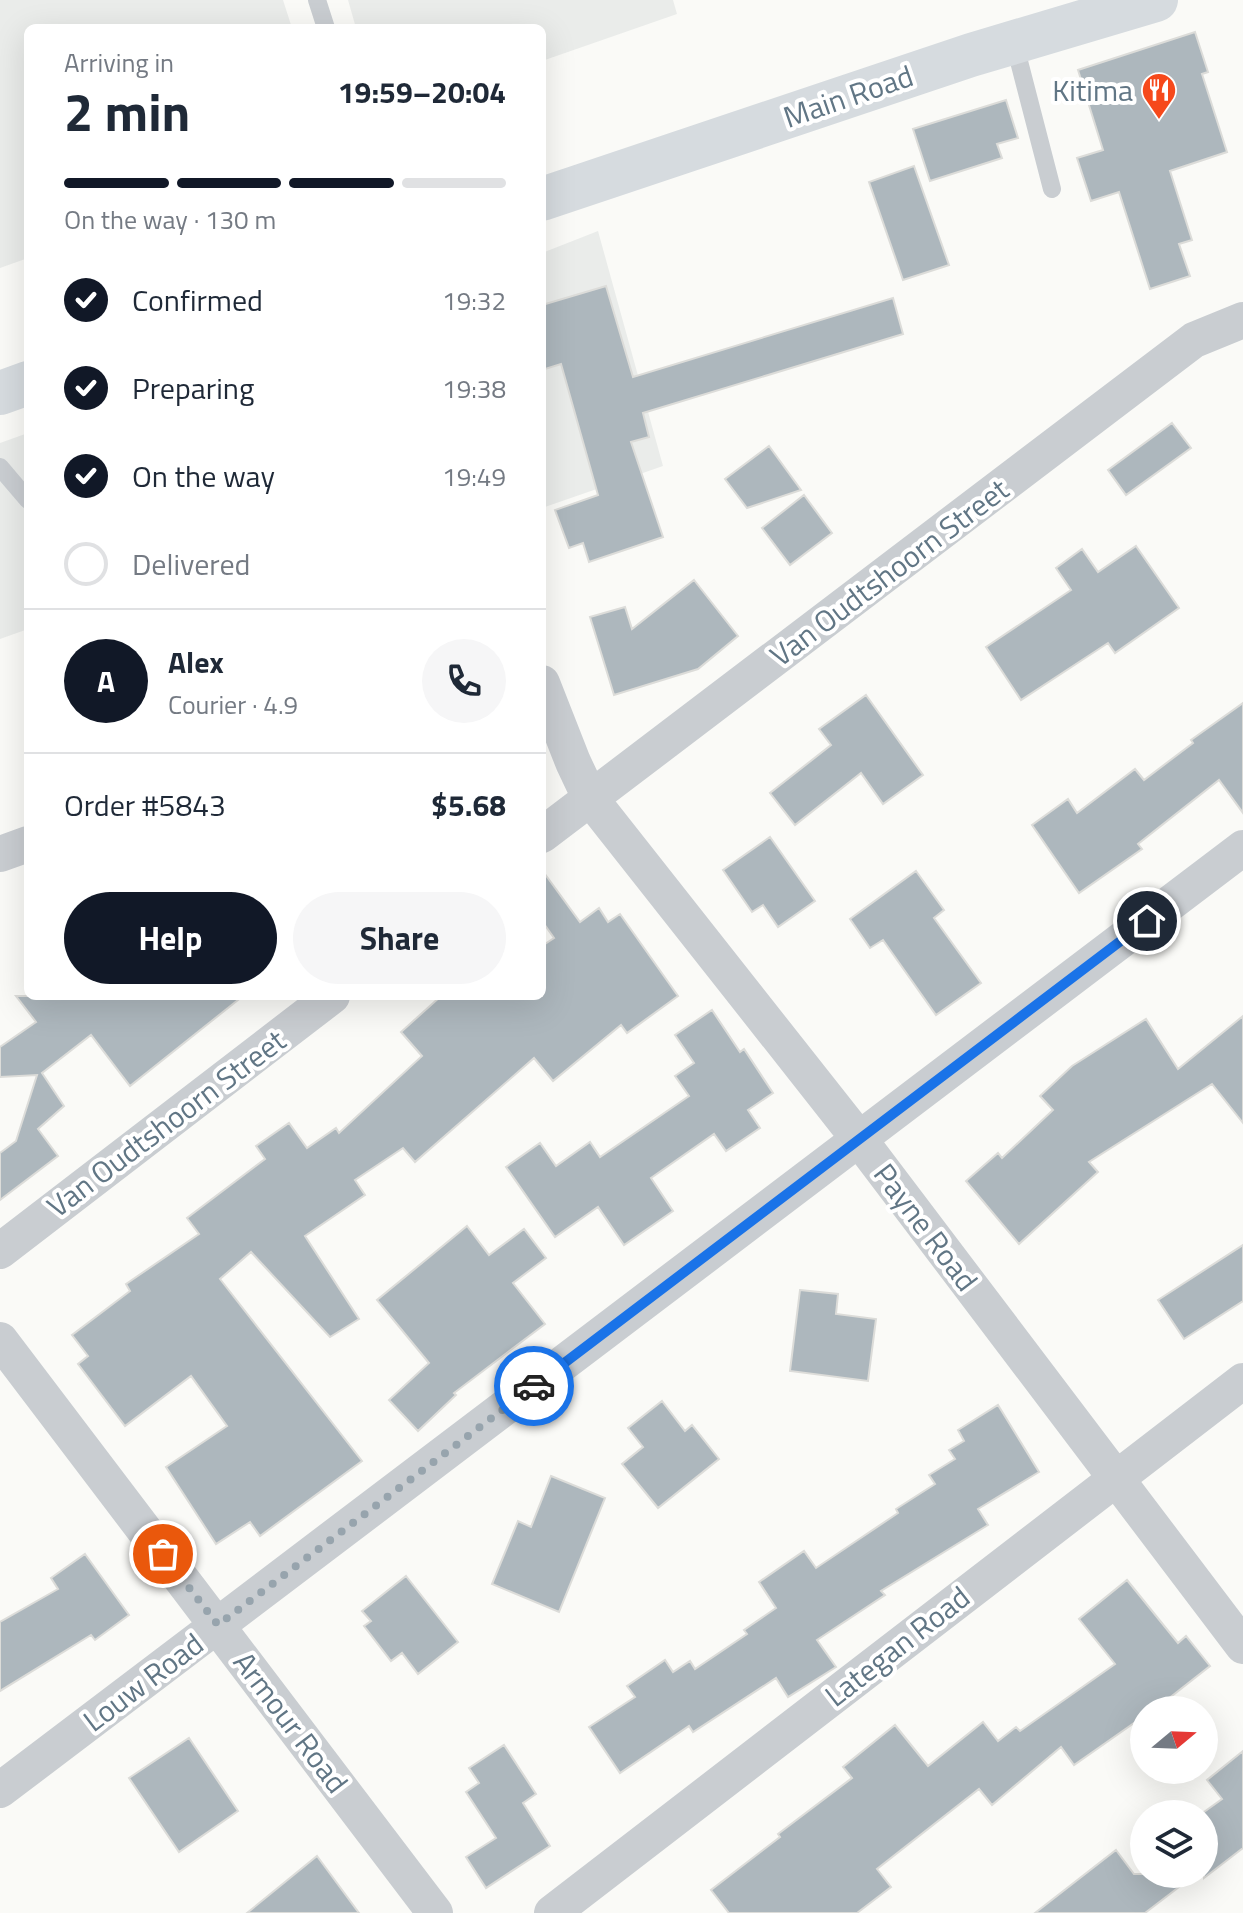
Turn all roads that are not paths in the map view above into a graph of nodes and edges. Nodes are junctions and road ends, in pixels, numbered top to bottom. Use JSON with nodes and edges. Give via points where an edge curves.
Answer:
{"nodes":[{"id":1,"x":317,"y":0,"type":"edge"},
{"id":2,"x":1156,"y":0,"type":"edge"},
{"id":3,"x":325,"y":24,"type":"edge"},
{"id":4,"x":1014,"y":42,"type":"junction"},
{"id":5,"x":1052,"y":189,"type":"dead end"},
{"id":6,"x":546,"y":198,"type":"edge"},
{"id":7,"x":1243,"y":320,"type":"edge"},
{"id":8,"x":24,"y":384,"type":"edge"},
{"id":9,"x":0,"y":393,"type":"edge"},
{"id":10,"x":0,"y":467,"type":"edge"},
{"id":11,"x":24,"y":495,"type":"edge"},
{"id":12,"x":546,"y":693,"type":"edge"},
{"id":13,"x":590,"y":798,"type":"junction"},
{"id":14,"x":546,"y":832,"type":"edge"},
{"id":15,"x":24,"y":845,"type":"edge"},
{"id":16,"x":1243,"y":848,"type":"edge"},
{"id":17,"x":0,"y":854,"type":"edge"},
{"id":18,"x":327,"y":1000,"type":"edge"},
{"id":19,"x":859,"y":1139,"type":"junction"},
{"id":20,"x":0,"y":1251,"type":"edge"},
{"id":21,"x":0,"y":1340,"type":"edge"},
{"id":22,"x":1243,"y":1381,"type":"edge"},
{"id":23,"x":1115,"y":1477,"type":"junction"},
{"id":24,"x":218,"y":1625,"type":"junction"},
{"id":25,"x":1243,"y":1646,"type":"edge"},
{"id":26,"x":0,"y":1790,"type":"edge"},
{"id":27,"x":435,"y":1913,"type":"edge"},
{"id":28,"x":552,"y":1913,"type":"edge"}],
"edges":[{"from":1,"to":3,"type":"lane"},
{"from":2,"to":4,"type":"main road","name":"Main Road"},
{"from":4,"to":5,"type":"lane"},
{"from":4,"to":6,"type":"main road","name":"Main Road"},
{"from":7,"to":13,"type":"street","name":"Van Oudtshoorn Street","via":[[1194,340]]},
{"from":8,"to":9,"type":"main road"},
{"from":10,"to":11,"type":"lane"},
{"from":12,"to":13,"type":"street","name":"Payne Road"},
{"from":13,"to":14,"type":"street","name":"Van Oudtshoorn Street"},
{"from":13,"to":19,"type":"street","name":"Payne Road"},
{"from":15,"to":17,"type":"street"},
{"from":16,"to":19,"type":"street","name":"Louw Road"},
{"from":18,"to":20,"type":"street","name":"Van Oudtshoorn Street"},
{"from":19,"to":23,"type":"street","name":"Payne Road"},
{"from":19,"to":24,"type":"street","name":"Louw Road"},
{"from":21,"to":24,"type":"street","name":"Armour Road"},
{"from":22,"to":23,"type":"street","name":"Lategan Road"},
{"from":23,"to":25,"type":"street","name":"Payne Road"},
{"from":23,"to":28,"type":"street","name":"Lategan Road"},
{"from":24,"to":26,"type":"street","name":"Louw Road"},
{"from":24,"to":27,"type":"street","name":"Armour Road"}]}
